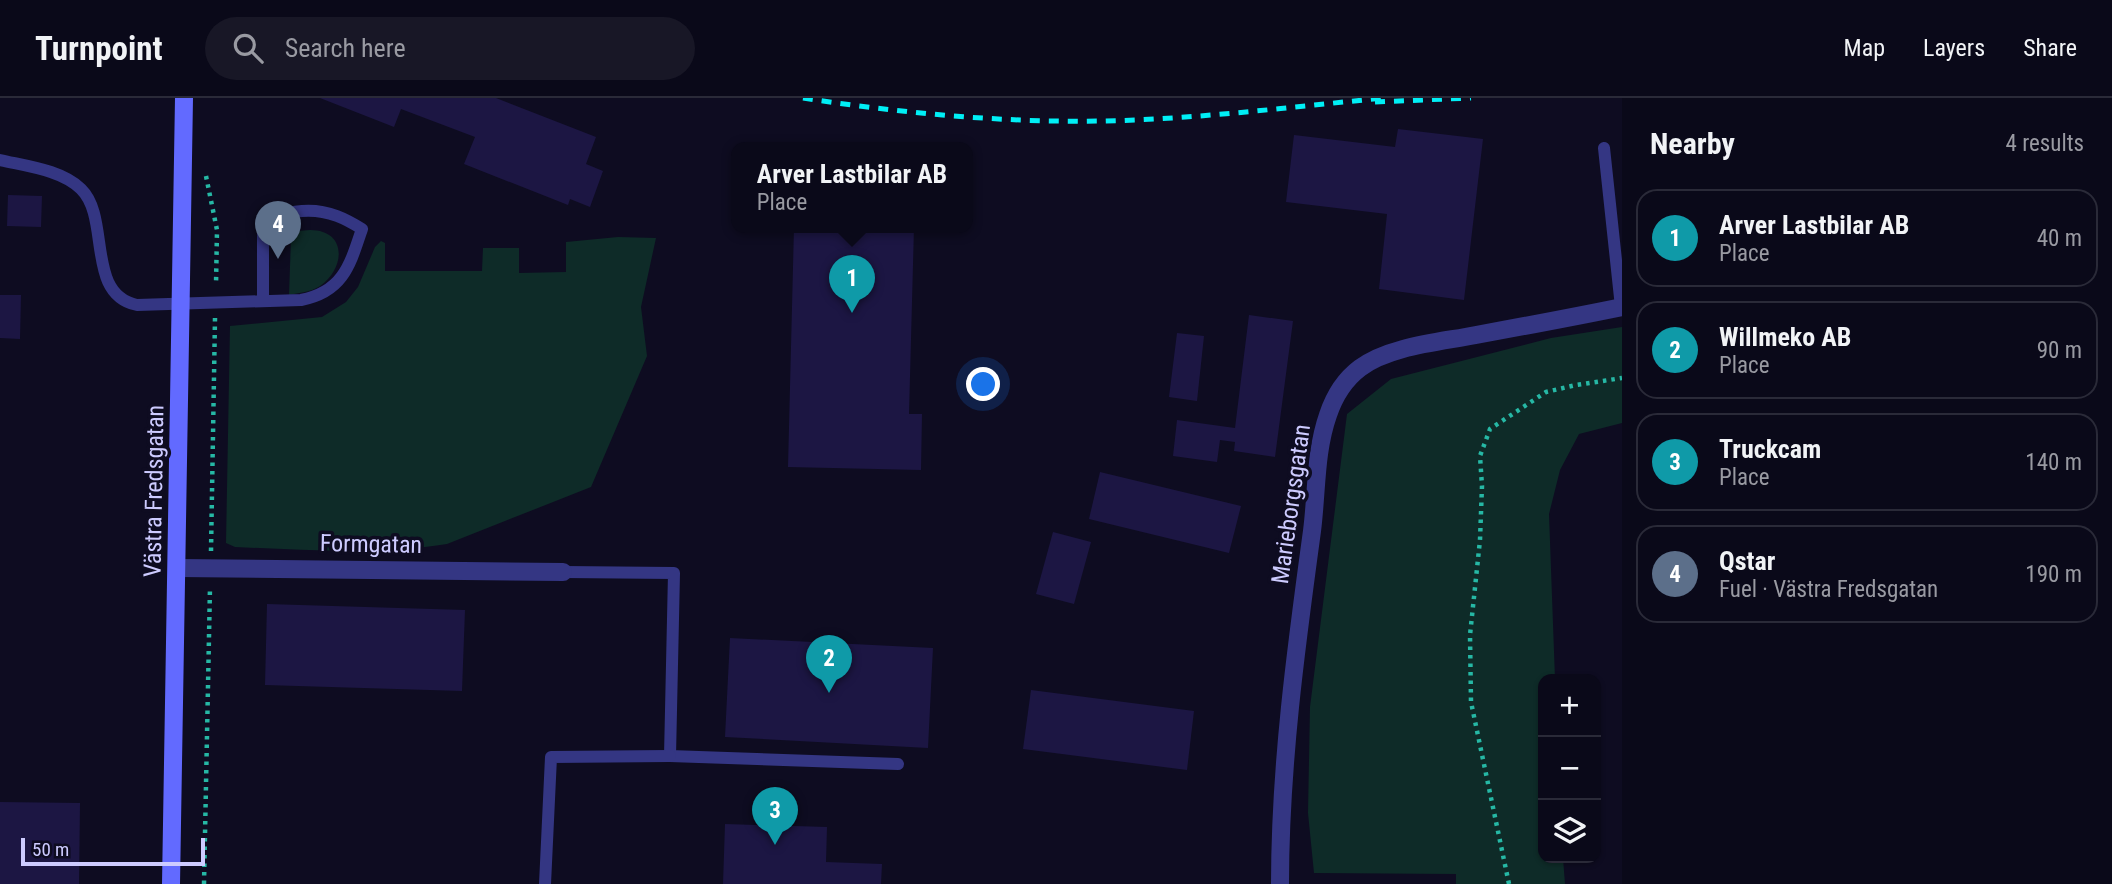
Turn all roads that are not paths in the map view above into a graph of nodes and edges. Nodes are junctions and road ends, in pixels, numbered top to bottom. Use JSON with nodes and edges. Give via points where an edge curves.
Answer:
{"nodes":[{"id":1,"x":184,"y":98,"type":"edge"},
{"id":2,"x":1604,"y":148,"type":"dead end"},
{"id":3,"x":0,"y":160,"type":"edge"},
{"id":4,"x":263,"y":301,"type":"junction"},
{"id":5,"x":181,"y":304,"type":"junction"},
{"id":6,"x":1622,"y":307,"type":"edge"},
{"id":7,"x":178,"y":568,"type":"junction"},
{"id":8,"x":563,"y":572,"type":"joint"},
{"id":9,"x":670,"y":756,"type":"junction"},
{"id":10,"x":898,"y":764,"type":"dead end"},
{"id":11,"x":171,"y":884,"type":"edge"},
{"id":12,"x":545,"y":884,"type":"edge"},
{"id":13,"x":1280,"y":884,"type":"edge"}],
"edges":[{"from":1,"to":5,"type":"street","name":"Västra Fredsgatan"},
{"from":2,"to":6,"type":"lane"},
{"from":3,"to":5,"type":"lane","via":[[47,172],[81,189],[93,211],[105,274],[119,297],[137,305]]},
{"from":4,"to":4,"type":"lane","via":[[301,300],[326,293],[340,281],[362,229],[314,210],[287,213],[267,223]]},
{"from":4,"to":5,"type":"lane"},
{"from":5,"to":7,"type":"street","name":"Västra Fredsgatan"},
{"from":6,"to":13,"type":"street","name":"Marieborgsgatan","via":[[1377,357],[1338,390],[1319,448],[1284,778]]},
{"from":7,"to":8,"type":"street","name":"Formgatan"},
{"from":7,"to":11,"type":"street","name":"Västra Fredsgatan"},
{"from":8,"to":9,"type":"lane","via":[[674,573]]},
{"from":9,"to":10,"type":"lane"},
{"from":9,"to":12,"type":"lane","via":[[551,757]]}]}
